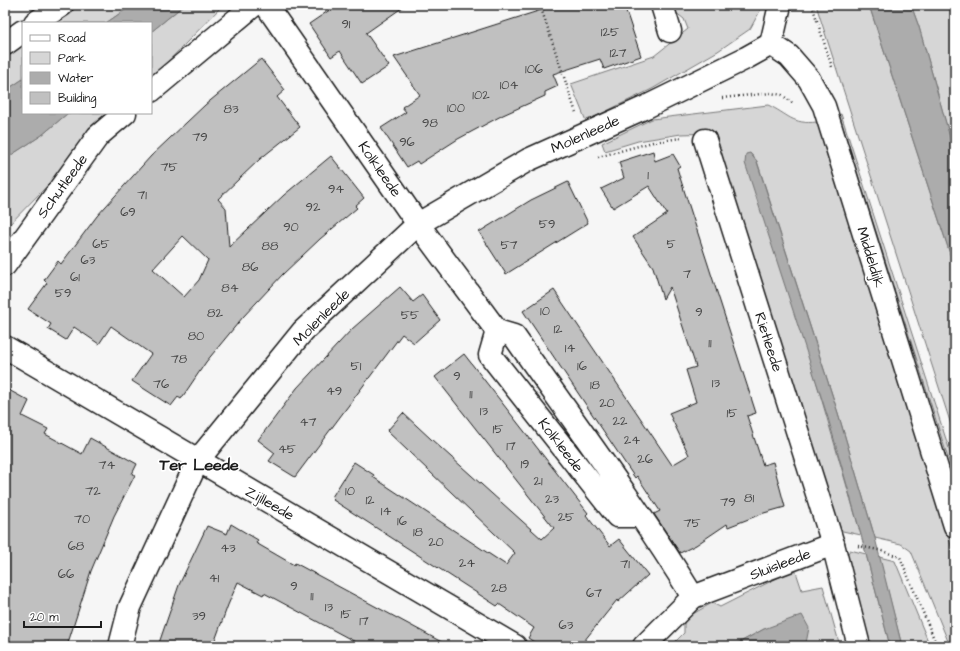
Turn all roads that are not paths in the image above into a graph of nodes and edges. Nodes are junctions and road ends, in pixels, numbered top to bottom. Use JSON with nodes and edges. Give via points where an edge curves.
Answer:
{"nodes":[{"id":1,"x":62,"y":5,"type":"edge"},
{"id":2,"x":254,"y":5,"type":"edge"},
{"id":3,"x":266,"y":5,"type":"edge"},
{"id":4,"x":662,"y":5,"type":"edge"},
{"id":5,"x":780,"y":5,"type":"edge"},
{"id":6,"x":37,"y":22,"type":"edge"},
{"id":7,"x":670,"y":31,"type":"dead end"},
{"id":8,"x":22,"y":32,"type":"edge"},
{"id":9,"x":5,"y":44,"type":"edge"},
{"id":10,"x":771,"y":44,"type":"junction"},
{"id":11,"x":152,"y":91,"type":"edge"},
{"id":12,"x":124,"y":114,"type":"edge"},
{"id":13,"x":705,"y":140,"type":"dead end"},
{"id":14,"x":418,"y":224,"type":"junction"},
{"id":15,"x":5,"y":265,"type":"edge"},
{"id":16,"x":497,"y":332,"type":"junction"},
{"id":17,"x":5,"y":347,"type":"edge"},
{"id":18,"x":198,"y":460,"type":"junction"},
{"id":19,"x":640,"y":516,"type":"junction"},
{"id":20,"x":955,"y":526,"type":"edge"},
{"id":21,"x":833,"y":544,"type":"junction"},
{"id":22,"x":693,"y":597,"type":"junction"},
{"id":23,"x":120,"y":646,"type":"edge"},
{"id":24,"x":515,"y":646,"type":"edge"},
{"id":25,"x":644,"y":646,"type":"edge"},
{"id":26,"x":859,"y":646,"type":"edge"}],
"edges":[{"from":1,"to":6,"type":"street"},
{"from":2,"to":11,"type":"street"},
{"from":3,"to":14,"type":"street","name":"Kolkleede"},
{"from":4,"to":7,"type":"street"},
{"from":5,"to":10,"type":"street"},
{"from":8,"to":9,"type":"street"},
{"from":10,"to":14,"type":"street","name":"Molenleede","via":[[646,107],[528,160]]},
{"from":10,"to":20,"type":"street","name":"Middeldijk","via":[[789,56],[809,79],[824,106]]},
{"from":12,"to":15,"type":"street","name":"Schutleede","via":[[98,136]]},
{"from":13,"to":21,"type":"street","name":"Rietleede"},
{"from":14,"to":16,"type":"street","name":"Kolkleede"},
{"from":14,"to":18,"type":"street","name":"Molenleede","via":[[303,331]]},
{"from":16,"to":19,"type":"street","name":"Kolkleede","via":[[514,336]]},
{"from":16,"to":19,"type":"street","name":"Kolkleede","via":[[490,355],[617,516]]},
{"from":17,"to":18,"type":"street","name":"Zijlleede"},
{"from":18,"to":23,"type":"street","name":"Molenleede","via":[[130,607]]},
{"from":18,"to":24,"type":"street","name":"Zijlleede"},
{"from":19,"to":22,"type":"street","name":"Kolkleede","via":[[666,552]]},
{"from":21,"to":22,"type":"street","name":"Sluisleede"},
{"from":21,"to":26,"type":"street"},
{"from":22,"to":25,"type":"street","name":"Sluisleede"}]}
